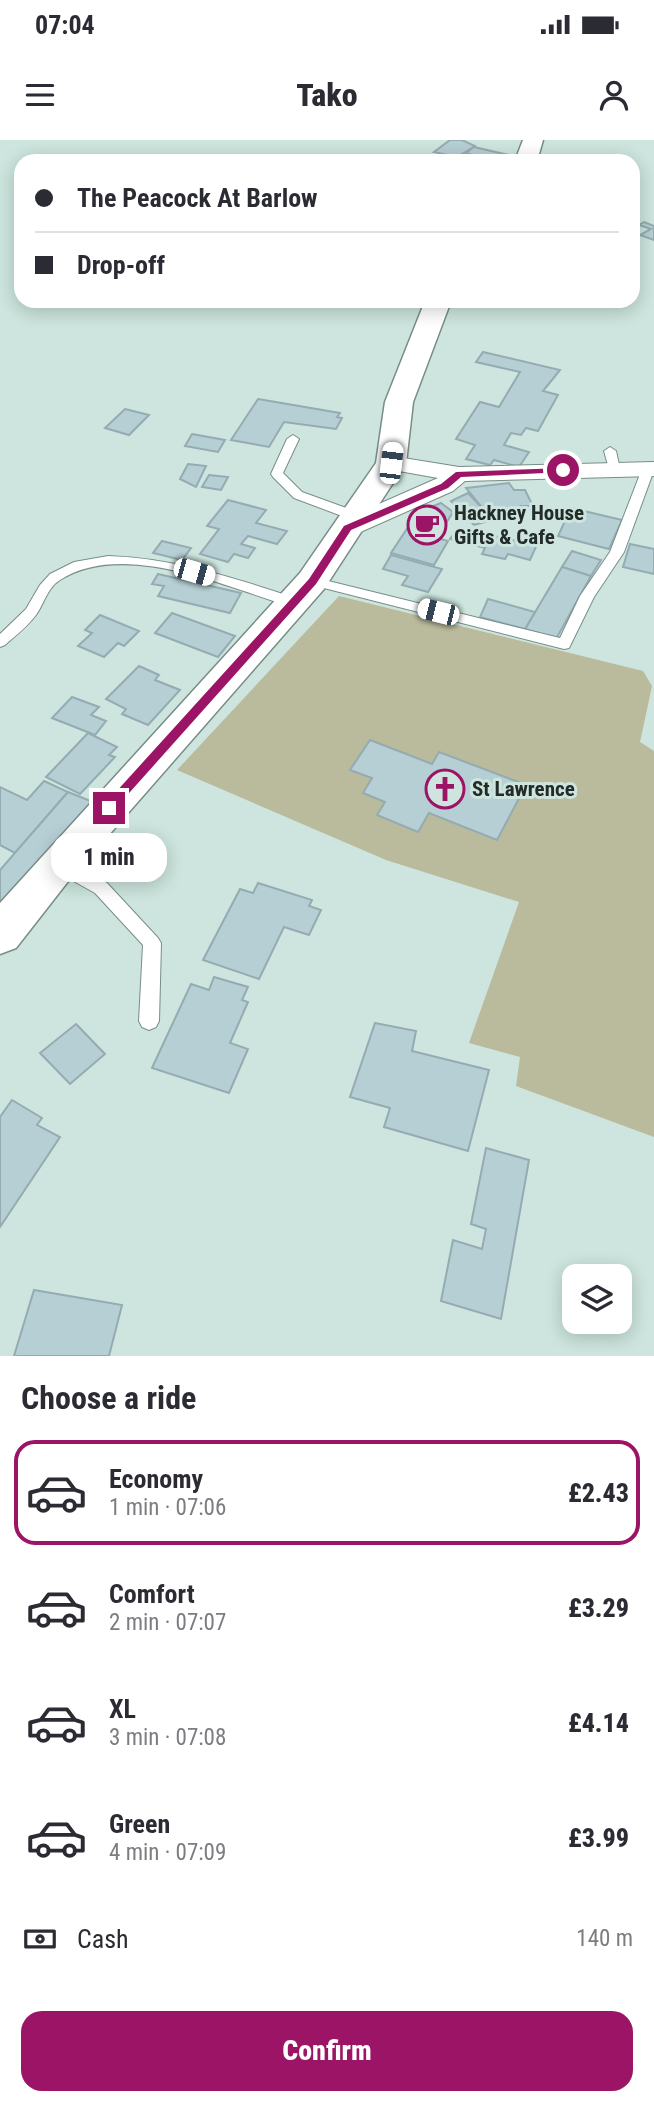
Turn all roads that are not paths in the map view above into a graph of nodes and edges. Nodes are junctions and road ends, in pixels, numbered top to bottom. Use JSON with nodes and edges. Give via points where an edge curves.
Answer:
{"nodes":[{"id":1,"x":435,"y":308,"type":"edge"},
{"id":2,"x":293,"y":439,"type":"dead end"},
{"id":3,"x":391,"y":463,"type":"junction"},
{"id":4,"x":651,"y":469,"type":"edge"},
{"id":5,"x":459,"y":474,"type":"junction"},
{"id":6,"x":351,"y":522,"type":"junction"},
{"id":7,"x":303,"y":592,"type":"junction"},
{"id":8,"x":0,"y":642,"type":"edge"},
{"id":9,"x":58,"y":864,"type":"junction"},
{"id":10,"x":0,"y":936,"type":"edge"},
{"id":11,"x":149,"y":1021,"type":"dead end"}],
"edges":[{"from":1,"to":3,"type":"main road","via":[[399,402]]},
{"from":2,"to":6,"type":"lane","via":[[278,474],[298,495]]},
{"from":3,"to":5,"type":"street"},
{"from":3,"to":6,"type":"main road"},
{"from":4,"to":5,"type":"street","via":[[612,460]]},
{"from":4,"to":7,"type":"lane","via":[[617,552],[587,596],[564,644]]},
{"from":5,"to":6,"type":"street","via":[[444,486]]},
{"from":6,"to":7,"type":"main road"},
{"from":7,"to":8,"type":"lane","via":[[128,561],[84,562],[53,578],[29,614]]},
{"from":7,"to":9,"type":"main road"},
{"from":9,"to":10,"type":"main road"},
{"from":9,"to":11,"type":"lane","via":[[101,888],[152,943]]}]}
